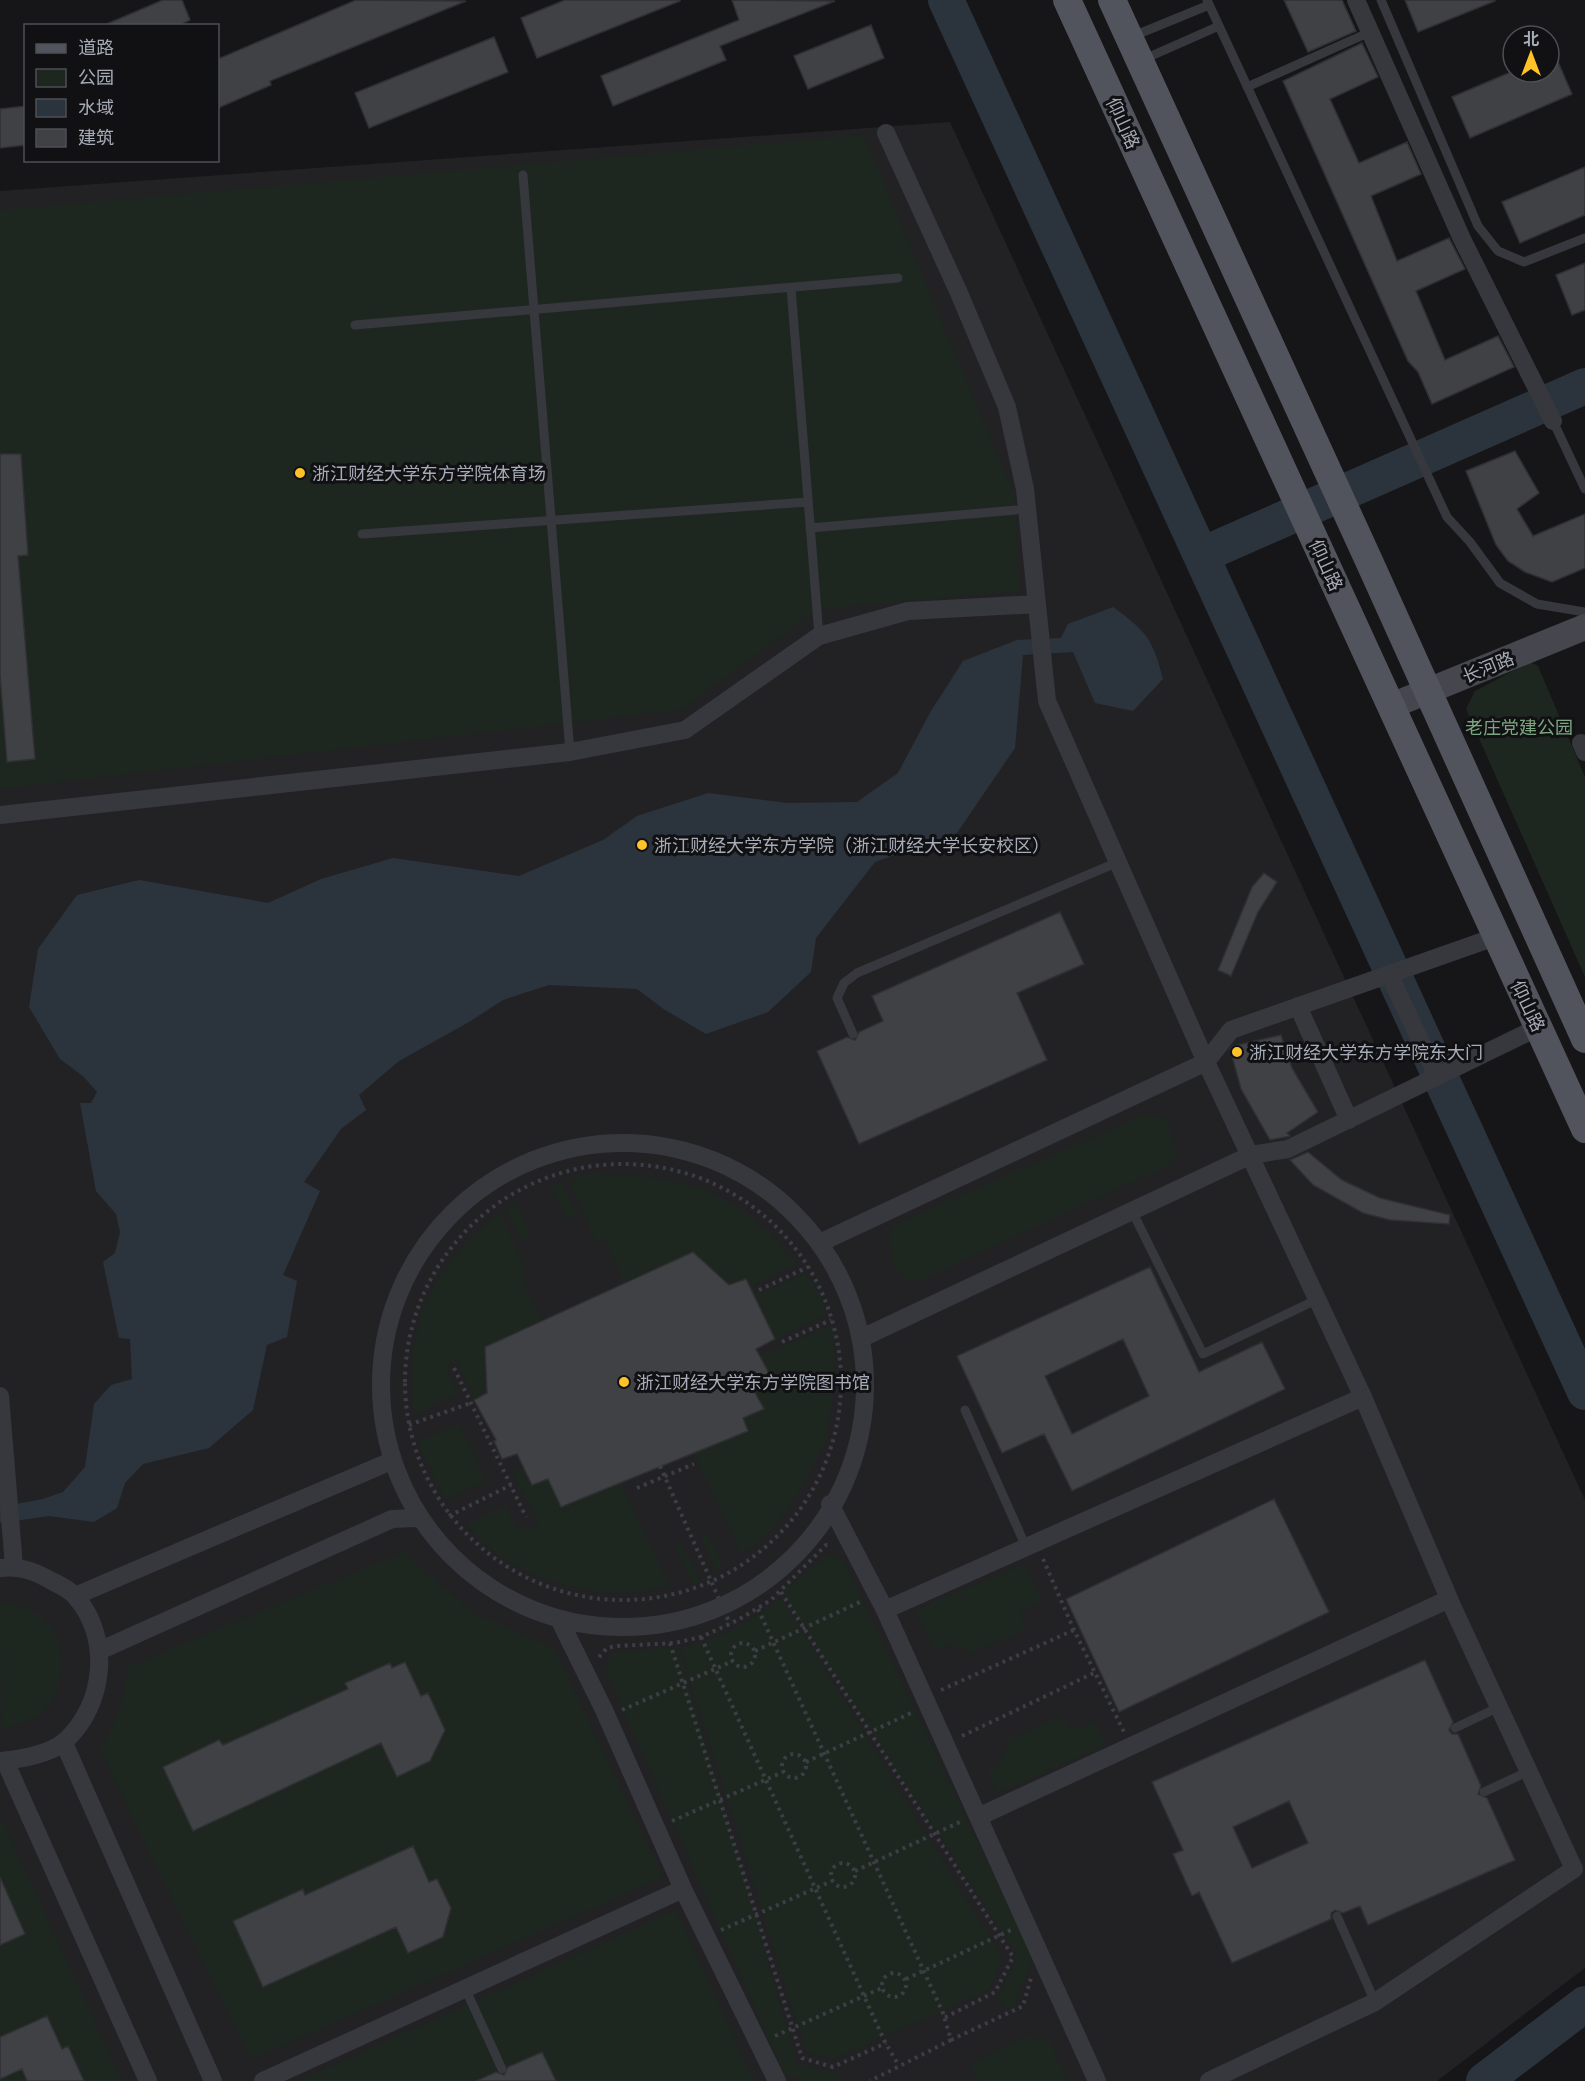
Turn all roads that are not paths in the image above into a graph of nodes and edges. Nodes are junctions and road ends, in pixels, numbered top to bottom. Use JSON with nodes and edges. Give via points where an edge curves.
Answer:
{"nodes":[{"id":1,"x":1066,"y":0,"type":"edge"},
{"id":2,"x":1112,"y":0,"type":"edge"},
{"id":3,"x":1356,"y":0,"type":"edge"},
{"id":4,"x":1381,"y":0,"type":"edge"},
{"id":5,"x":1208,"y":2,"type":"edge"},
{"id":6,"x":1220,"y":26,"type":"junction"},
{"id":7,"x":1370,"y":32,"type":"junction"},
{"id":8,"x":1135,"y":49,"type":"junction"},
{"id":9,"x":1247,"y":87,"type":"junction"},
{"id":10,"x":886,"y":133,"type":"dead end"},
{"id":11,"x":523,"y":175,"type":"dead end"},
{"id":12,"x":1585,"y":238,"type":"edge"},
{"id":13,"x":898,"y":278,"type":"dead end"},
{"id":14,"x":790,"y":288,"type":"junction"},
{"id":15,"x":534,"y":310,"type":"junction"},
{"id":16,"x":355,"y":326,"type":"dead end"},
{"id":17,"x":1552,"y":421,"type":"joint"},
{"id":18,"x":1585,"y":489,"type":"edge"},
{"id":19,"x":808,"y":502,"type":"junction"},
{"id":20,"x":1016,"y":510,"type":"dead end"},
{"id":21,"x":551,"y":520,"type":"junction"},
{"id":22,"x":810,"y":528,"type":"junction"},
{"id":23,"x":362,"y":534,"type":"dead end"},
{"id":24,"x":1037,"y":604,"type":"junction"},
{"id":25,"x":1585,"y":612,"type":"edge"},
{"id":26,"x":1585,"y":627,"type":"edge"},
{"id":27,"x":819,"y":636,"type":"junction"},
{"id":28,"x":1429,"y":691,"type":"junction"},
{"id":29,"x":1391,"y":706,"type":"junction"},
{"id":30,"x":570,"y":752,"type":"junction"},
{"id":31,"x":0,"y":815,"type":"edge"},
{"id":32,"x":1118,"y":862,"type":"junction"},
{"id":33,"x":1483,"y":941,"type":"junction"},
{"id":34,"x":1389,"y":974,"type":"junction"},
{"id":35,"x":1298,"y":1006,"type":"junction"},
{"id":36,"x":1528,"y":1033,"type":"junction"},
{"id":37,"x":853,"y":1034,"type":"dead end"},
{"id":38,"x":1585,"y":1040,"type":"edge"},
{"id":39,"x":1206,"y":1062,"type":"junction"},
{"id":40,"x":1437,"y":1076,"type":"junction"},
{"id":41,"x":1349,"y":1120,"type":"junction"},
{"id":42,"x":1585,"y":1129,"type":"edge"},
{"id":43,"x":1251,"y":1155,"type":"junction"},
{"id":44,"x":1132,"y":1211,"type":"junction"},
{"id":45,"x":826,"y":1240,"type":"junction"},
{"id":46,"x":1318,"y":1299,"type":"junction"},
{"id":47,"x":864,"y":1337,"type":"junction"},
{"id":48,"x":0,"y":1396,"type":"edge"},
{"id":49,"x":1363,"y":1397,"type":"junction"},
{"id":50,"x":965,"y":1410,"type":"dead end"},
{"id":51,"x":388,"y":1462,"type":"junction"},
{"id":52,"x":830,"y":1504,"type":"junction"},
{"id":53,"x":416,"y":1518,"type":"junction"},
{"id":54,"x":1034,"y":1550,"type":"junction"},
{"id":55,"x":7,"y":1567,"type":"edge"},
{"id":56,"x":75,"y":1596,"type":"junction"},
{"id":57,"x":1449,"y":1599,"type":"junction"},
{"id":58,"x":885,"y":1610,"type":"junction"},
{"id":59,"x":561,"y":1623,"type":"junction"},
{"id":60,"x":99,"y":1651,"type":"junction"},
{"id":61,"x":1499,"y":1707,"type":"junction"},
{"id":62,"x":1455,"y":1728,"type":"dead end"},
{"id":63,"x":64,"y":1743,"type":"junction"},
{"id":64,"x":2,"y":1761,"type":"edge"},
{"id":65,"x":1529,"y":1771,"type":"junction"},
{"id":66,"x":1484,"y":1792,"type":"dead end"},
{"id":67,"x":970,"y":1819,"type":"junction"},
{"id":68,"x":682,"y":1889,"type":"junction"},
{"id":69,"x":1337,"y":1916,"type":"dead end"},
{"id":70,"x":465,"y":1989,"type":"junction"},
{"id":71,"x":1375,"y":2002,"type":"junction"},
{"id":72,"x":502,"y":2069,"type":"dead end"},
{"id":73,"x":148,"y":2081,"type":"edge"},
{"id":74,"x":213,"y":2081,"type":"edge"},
{"id":75,"x":263,"y":2081,"type":"edge"},
{"id":76,"x":777,"y":2081,"type":"edge"},
{"id":77,"x":1097,"y":2081,"type":"edge"},
{"id":78,"x":1209,"y":2081,"type":"edge"}],
"edges":[{"from":1,"to":29,"type":"main road","name":"仰山路"},
{"from":2,"to":8,"type":"main road","name":"仰山路"},
{"from":3,"to":7,"type":"street"},
{"from":4,"to":12,"type":"lane","via":[[1478,226],[1498,251],[1524,262]]},
{"from":5,"to":6,"type":"lane"},
{"from":5,"to":8,"type":"lane"},
{"from":6,"to":8,"type":"lane"},
{"from":6,"to":9,"type":"lane"},
{"from":7,"to":9,"type":"lane"},
{"from":7,"to":17,"type":"street","via":[[1462,239]]},
{"from":8,"to":28,"type":"main road","name":"仰山路"},
{"from":9,"to":25,"type":"lane","via":[[1446,517],[1500,583],[1537,604]]},
{"from":10,"to":24,"type":"street","via":[[1007,407],[1025,489]]},
{"from":11,"to":15,"type":"lane"},
{"from":13,"to":14,"type":"lane"},
{"from":14,"to":15,"type":"lane"},
{"from":14,"to":19,"type":"lane"},
{"from":15,"to":16,"type":"lane"},
{"from":15,"to":21,"type":"lane"},
{"from":17,"to":18,"type":"lane"},
{"from":19,"to":21,"type":"lane"},
{"from":19,"to":22,"type":"lane"},
{"from":20,"to":22,"type":"lane"},
{"from":21,"to":23,"type":"lane"},
{"from":21,"to":30,"type":"lane"},
{"from":22,"to":27,"type":"lane"},
{"from":24,"to":27,"type":"street","via":[[908,611]]},
{"from":24,"to":32,"type":"street","via":[[1047,701]]},
{"from":26,"to":28,"type":"street","name":"长河路"},
{"from":27,"to":30,"type":"street","via":[[685,729]]},
{"from":28,"to":29,"type":"street","name":"长河路"},
{"from":28,"to":38,"type":"main road","name":"仰山路"},
{"from":29,"to":33,"type":"main road","name":"仰山路"},
{"from":30,"to":31,"type":"street"},
{"from":32,"to":37,"type":"lane","via":[[844,982],[837,998]]},
{"from":32,"to":39,"type":"street"},
{"from":33,"to":34,"type":"street"},
{"from":33,"to":36,"type":"main road","name":"仰山路"},
{"from":34,"to":35,"type":"street"},
{"from":34,"to":40,"type":"street"},
{"from":35,"to":39,"type":"street","via":[[1231,1030]]},
{"from":35,"to":41,"type":"street"},
{"from":36,"to":40,"type":"street"},
{"from":36,"to":42,"type":"main road","name":"仰山路"},
{"from":39,"to":43,"type":"street"},
{"from":39,"to":45,"type":"street"},
{"from":40,"to":41,"type":"street"},
{"from":41,"to":43,"type":"street","via":[[1288,1149]]},
{"from":43,"to":44,"type":"street"},
{"from":43,"to":46,"type":"street"},
{"from":44,"to":46,"type":"lane","via":[[1203,1354]]},
{"from":44,"to":47,"type":"street"},
{"from":45,"to":47,"type":"street"},
{"from":45,"to":51,"type":"street","via":[[729,1164],[618,1136],[504,1167],[423,1244],[386,1346]]},
{"from":46,"to":49,"type":"street"},
{"from":47,"to":52,"type":"street","via":[[858,1442]]},
{"from":48,"to":55,"type":"street"},
{"from":49,"to":54,"type":"street"},
{"from":49,"to":57,"type":"street"},
{"from":50,"to":54,"type":"lane"},
{"from":51,"to":53,"type":"street"},
{"from":51,"to":56,"type":"street"},
{"from":52,"to":58,"type":"street"},
{"from":52,"to":59,"type":"street","via":[[821,1525],[768,1581],[706,1615],[639,1632]]},
{"from":53,"to":59,"type":"street","via":[[472,1574]]},
{"from":53,"to":60,"type":"street","via":[[392,1519]]},
{"from":54,"to":58,"type":"street"},
{"from":55,"to":56,"type":"street","via":[[32,1571]]},
{"from":56,"to":60,"type":"street","via":[[94,1630]]},
{"from":57,"to":61,"type":"street"},
{"from":57,"to":67,"type":"street"},
{"from":58,"to":67,"type":"street","via":[[945,1744]]},
{"from":59,"to":68,"type":"street","via":[[604,1710]]},
{"from":60,"to":63,"type":"street","via":[[99,1680],[90,1707]]},
{"from":61,"to":62,"type":"lane"},
{"from":61,"to":65,"type":"street"},
{"from":63,"to":64,"type":"street","via":[[23,1759]]},
{"from":63,"to":74,"type":"street"},
{"from":64,"to":73,"type":"street"},
{"from":65,"to":66,"type":"lane"},
{"from":65,"to":71,"type":"street","via":[[1574,1869]]},
{"from":67,"to":77,"type":"street","via":[[1026,1923]]},
{"from":68,"to":70,"type":"street"},
{"from":68,"to":76,"type":"street"},
{"from":69,"to":71,"type":"lane"},
{"from":70,"to":72,"type":"lane"},
{"from":70,"to":75,"type":"street"},
{"from":71,"to":78,"type":"street"}]}
